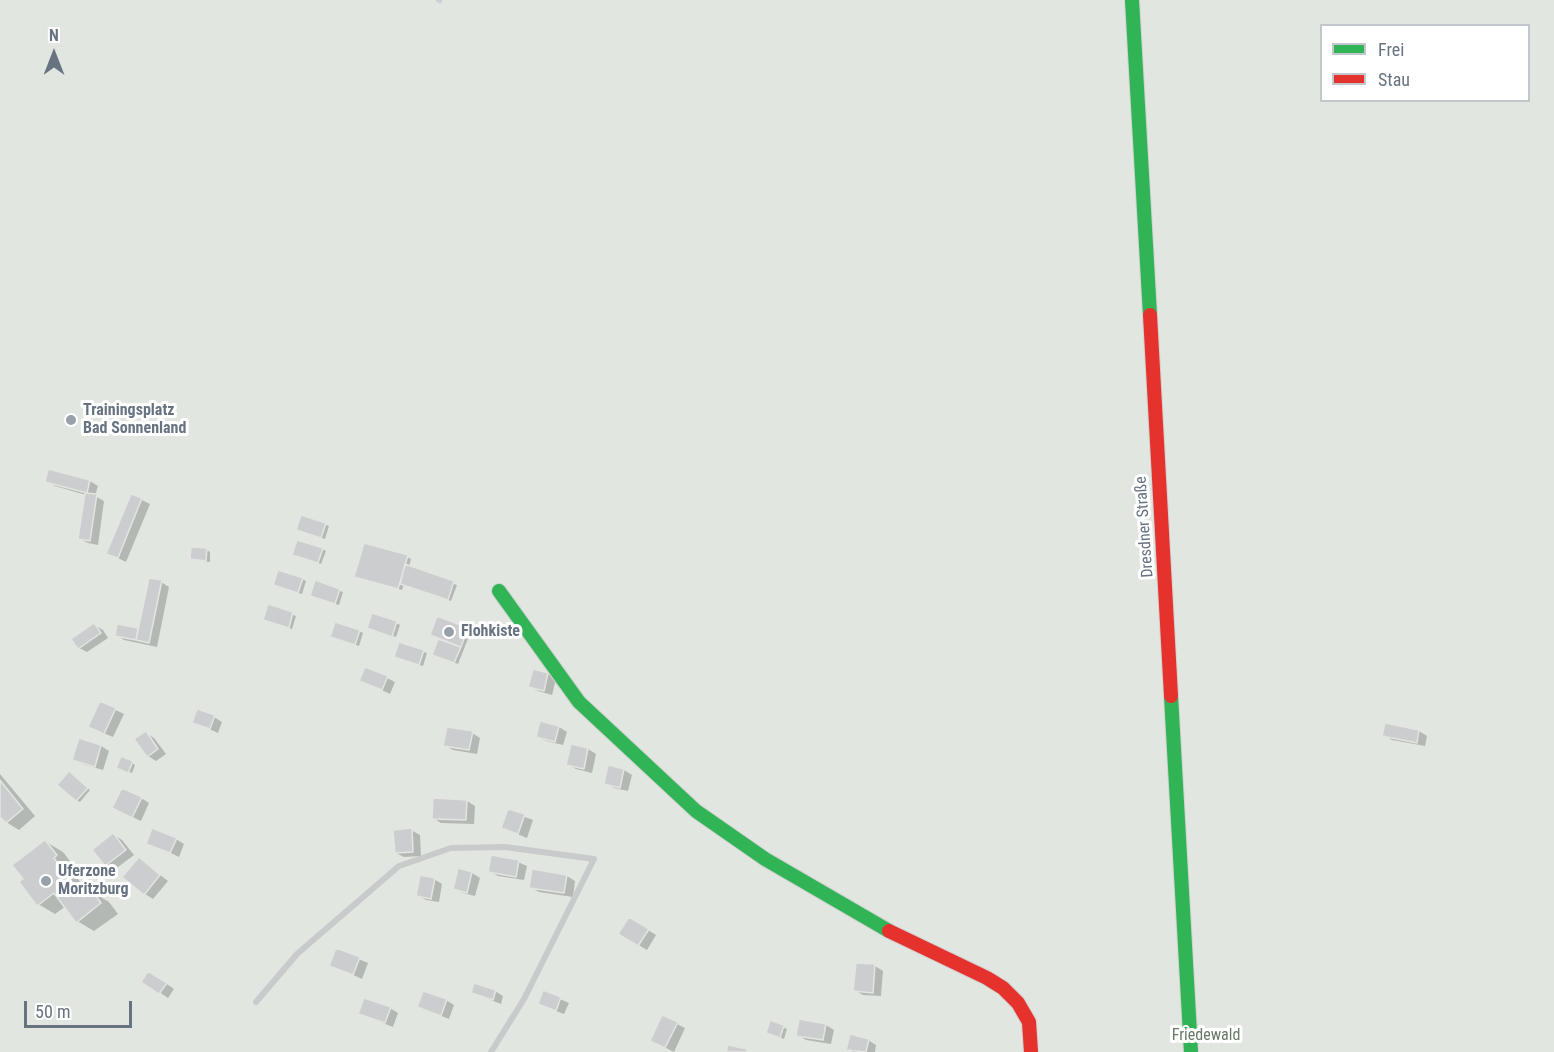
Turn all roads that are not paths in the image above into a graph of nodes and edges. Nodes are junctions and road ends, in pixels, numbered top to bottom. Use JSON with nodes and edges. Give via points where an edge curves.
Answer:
{"nodes":[{"id":1,"x":1132,"y":0,"type":"edge"},
{"id":2,"x":499,"y":591,"type":"dead end"},
{"id":3,"x":256,"y":1002,"type":"dead end"},
{"id":4,"x":491,"y":1052,"type":"edge"},
{"id":5,"x":1032,"y":1052,"type":"edge"},
{"id":6,"x":1191,"y":1052,"type":"edge"}],
"edges":[{"from":1,"to":6,"type":"main road","name":"Dresdner Straße"},
{"from":2,"to":5,"type":"main road","via":[[579,702],[696,811],[765,859],[889,931],[1003,988],[1029,1022]]},
{"from":3,"to":4,"type":"lane","via":[[297,954],[399,866],[451,848],[505,847],[594,859],[524,999]]}]}
